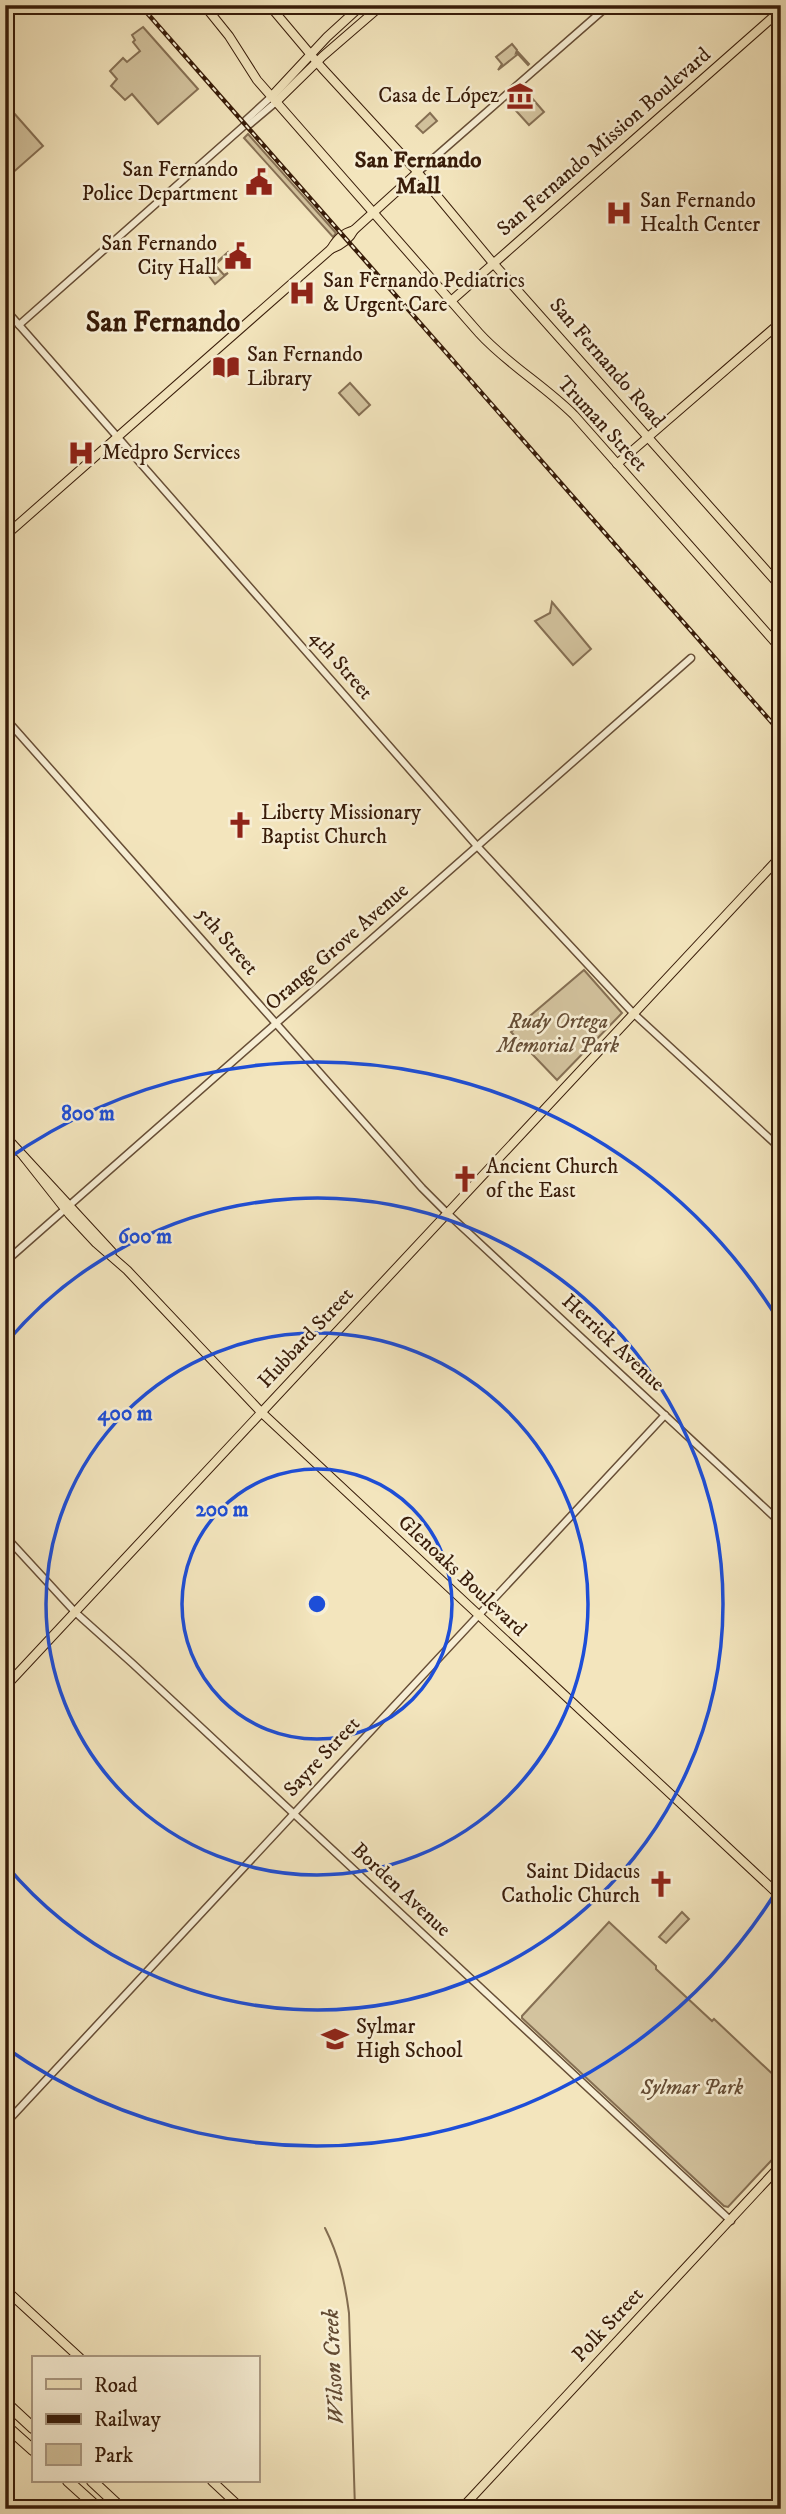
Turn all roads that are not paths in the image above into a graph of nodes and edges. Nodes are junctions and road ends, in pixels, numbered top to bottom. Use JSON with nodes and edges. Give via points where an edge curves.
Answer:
{"nodes":[{"id":1,"x":204,"y":5,"type":"edge"},
{"id":2,"x":269,"y":5,"type":"edge"},
{"id":3,"x":362,"y":5,"type":"edge"},
{"id":4,"x":382,"y":5,"type":"edge"},
{"id":5,"x":609,"y":5,"type":"edge"},
{"id":6,"x":781,"y":10,"type":"edge"},
{"id":7,"x":314,"y":59,"type":"junction"},
{"id":8,"x":274,"y":100,"type":"junction"},
{"id":9,"x":418,"y":172,"type":"junction"},
{"id":10,"x":373,"y":213,"type":"junction"},
{"id":11,"x":493,"y":263,"type":"junction"},
{"id":12,"x":451,"y":301,"type":"junction"},
{"id":13,"x":5,"y":309,"type":"edge"},
{"id":14,"x":781,"y":322,"type":"edge"},
{"id":15,"x":19,"y":326,"type":"junction"},
{"id":16,"x":117,"y":437,"type":"junction"},
{"id":17,"x":649,"y":437,"type":"junction"},
{"id":18,"x":617,"y":464,"type":"junction"},
{"id":19,"x":5,"y":536,"type":"edge"},
{"id":20,"x":781,"y":587,"type":"edge"},
{"id":21,"x":781,"y":649,"type":"edge"},
{"id":22,"x":691,"y":658,"type":"dead end"},
{"id":23,"x":5,"y":718,"type":"edge"},
{"id":24,"x":477,"y":846,"type":"junction"},
{"id":25,"x":781,"y":856,"type":"edge"},
{"id":26,"x":633,"y":1013,"type":"junction"},
{"id":27,"x":276,"y":1024,"type":"junction"},
{"id":28,"x":5,"y":1136,"type":"edge"},
{"id":29,"x":781,"y":1149,"type":"edge"},
{"id":30,"x":422,"y":1188,"type":"joint"},
{"id":31,"x":68,"y":1207,"type":"junction"},
{"id":32,"x":447,"y":1213,"type":"junction"},
{"id":33,"x":5,"y":1262,"type":"edge"},
{"id":34,"x":261,"y":1412,"type":"junction"},
{"id":35,"x":666,"y":1415,"type":"junction"},
{"id":36,"x":781,"y":1523,"type":"edge"},
{"id":37,"x":5,"y":1536,"type":"edge"},
{"id":38,"x":75,"y":1612,"type":"junction"},
{"id":39,"x":478,"y":1615,"type":"junction"},
{"id":40,"x":5,"y":1687,"type":"edge"},
{"id":41,"x":294,"y":1814,"type":"junction"},
{"id":42,"x":781,"y":1897,"type":"edge"},
{"id":43,"x":5,"y":2124,"type":"edge"},
{"id":44,"x":781,"y":2165,"type":"edge"},
{"id":45,"x":731,"y":2221,"type":"junction"},
{"id":46,"x":5,"y":2289,"type":"edge"},
{"id":47,"x":78,"y":2356,"type":"edge"},
{"id":48,"x":5,"y":2402,"type":"edge"},
{"id":49,"x":5,"y":2425,"type":"edge"},
{"id":50,"x":32,"y":2427,"type":"edge"},
{"id":51,"x":32,"y":2449,"type":"edge"},
{"id":52,"x":69,"y":2482,"type":"edge"},
{"id":53,"x":93,"y":2482,"type":"edge"},
{"id":54,"x":213,"y":2482,"type":"edge"},
{"id":55,"x":99,"y":2509,"type":"edge"},
{"id":56,"x":122,"y":2509,"type":"edge"},
{"id":57,"x":242,"y":2509,"type":"edge"},
{"id":58,"x":461,"y":2509,"type":"edge"}],
"edges":[{"from":1,"to":8,"type":"main road","name":"Truman Street"},
{"from":2,"to":7,"type":"main road","name":"San Fernando Road"},
{"from":3,"to":7,"type":"main road"},
{"from":4,"to":7,"type":"main road"},
{"from":5,"to":9,"type":"street"},
{"from":6,"to":11,"type":"main road","name":"San Fernando Mission Boulevard"},
{"from":7,"to":8,"type":"main road"},
{"from":7,"to":9,"type":"main road","name":"San Fernando Road"},
{"from":8,"to":10,"type":"main road","name":"Truman Street"},
{"from":8,"to":15,"type":"street"},
{"from":9,"to":10,"type":"main road"},
{"from":9,"to":11,"type":"main road","name":"San Fernando Road"},
{"from":10,"to":12,"type":"main road","name":"Truman Street"},
{"from":10,"to":16,"type":"main road","via":[[345,232]]},
{"from":11,"to":12,"type":"main road","name":"San Fernando Mission Boulevard"},
{"from":11,"to":17,"type":"main road","name":"San Fernando Road"},
{"from":12,"to":18,"type":"main road","name":"Truman Street","via":[[497,353],[558,399]]},
{"from":13,"to":15,"type":"street","name":"4th Street"},
{"from":14,"to":17,"type":"main road"},
{"from":15,"to":16,"type":"street","name":"4th Street"},
{"from":16,"to":19,"type":"main road"},
{"from":16,"to":24,"type":"street","name":"4th Street"},
{"from":17,"to":18,"type":"main road"},
{"from":17,"to":20,"type":"main road","name":"San Fernando Road"},
{"from":18,"to":21,"type":"main road","name":"Truman Street"},
{"from":22,"to":24,"type":"street","name":"Orange Grove Avenue"},
{"from":23,"to":27,"type":"street","name":"5th Street"},
{"from":24,"to":26,"type":"street","name":"4th Street"},
{"from":24,"to":27,"type":"street","name":"Orange Grove Avenue"},
{"from":25,"to":26,"type":"main road","name":"Hubbard Street"},
{"from":26,"to":29,"type":"street","name":"4th Street"},
{"from":26,"to":32,"type":"main road","name":"Hubbard Street"},
{"from":27,"to":30,"type":"street","name":"5th Street"},
{"from":27,"to":31,"type":"street","name":"Orange Grove Avenue"},
{"from":28,"to":31,"type":"main road","name":"Glenoaks Boulevard"},
{"from":30,"to":32,"type":"street","name":"Herrick Avenue"},
{"from":31,"to":33,"type":"street","name":"Orange Grove Avenue"},
{"from":31,"to":34,"type":"main road","name":"Glenoaks Boulevard","via":[[96,1243]]},
{"from":32,"to":34,"type":"main road","name":"Hubbard Street"},
{"from":32,"to":35,"type":"street","name":"Herrick Avenue"},
{"from":34,"to":38,"type":"main road","name":"Hubbard Street"},
{"from":34,"to":39,"type":"main road","name":"Glenoaks Boulevard"},
{"from":35,"to":36,"type":"street","name":"Herrick Avenue"},
{"from":35,"to":39,"type":"street","name":"Sayre Street"},
{"from":37,"to":38,"type":"street","name":"Borden Avenue"},
{"from":38,"to":40,"type":"main road","name":"Hubbard Street"},
{"from":38,"to":41,"type":"street","name":"Borden Avenue"},
{"from":39,"to":41,"type":"street","name":"Sayre Street"},
{"from":39,"to":42,"type":"main road","name":"Glenoaks Boulevard"},
{"from":41,"to":43,"type":"street","name":"Sayre Street"},
{"from":41,"to":45,"type":"street","name":"Borden Avenue"},
{"from":44,"to":45,"type":"main road","name":"Polk Street"},
{"from":45,"to":58,"type":"main road","name":"Polk Street"},
{"from":46,"to":47,"type":"main road"},
{"from":48,"to":50,"type":"highway"},
{"from":49,"to":51,"type":"highway"},
{"from":52,"to":55,"type":"highway"},
{"from":53,"to":56,"type":"highway"},
{"from":54,"to":57,"type":"main road"}]}
